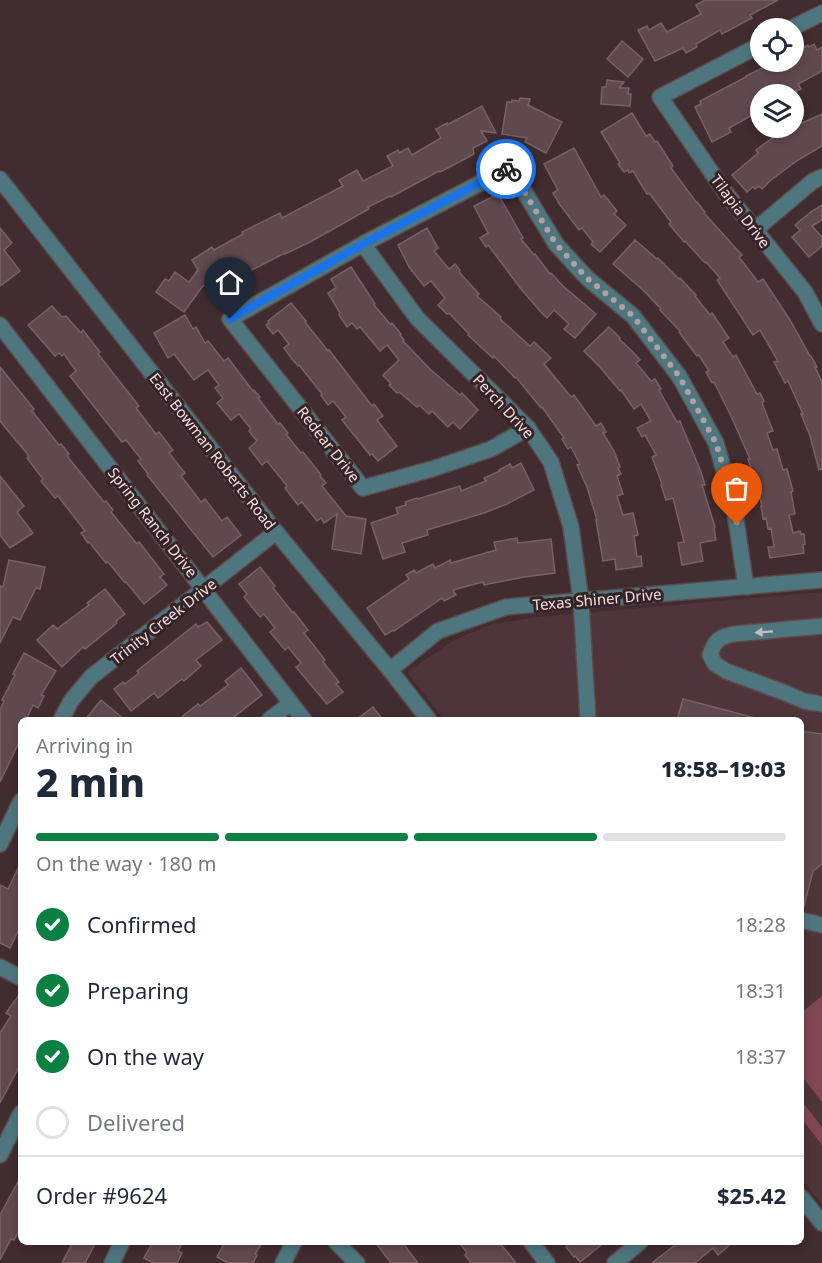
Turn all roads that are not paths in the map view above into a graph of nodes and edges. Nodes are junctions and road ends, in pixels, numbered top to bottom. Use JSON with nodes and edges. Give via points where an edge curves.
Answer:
{"nodes":[{"id":1,"x":822,"y":13,"type":"edge"},
{"id":2,"x":804,"y":22,"type":"edge"},
{"id":3,"x":750,"y":50,"type":"edge"},
{"id":4,"x":822,"y":177,"type":"edge"},
{"id":5,"x":0,"y":179,"type":"edge"},
{"id":6,"x":755,"y":230,"type":"junction"},
{"id":7,"x":363,"y":244,"type":"junction"},
{"id":8,"x":822,"y":324,"type":"edge"},
{"id":9,"x":0,"y":325,"type":"edge"},
{"id":10,"x":528,"y":428,"type":"junction"},
{"id":11,"x":276,"y":532,"type":"junction"},
{"id":12,"x":822,"y":580,"type":"edge"},
{"id":13,"x":746,"y":587,"type":"junction"},
{"id":14,"x":204,"y":589,"type":"junction"},
{"id":15,"x":581,"y":601,"type":"junction"},
{"id":16,"x":822,"y":626,"type":"edge"},
{"id":17,"x":390,"y":670,"type":"junction"},
{"id":18,"x":291,"y":703,"type":"junction"},
{"id":19,"x":822,"y":704,"type":"edge"},
{"id":20,"x":63,"y":717,"type":"edge"},
{"id":21,"x":273,"y":717,"type":"edge"},
{"id":22,"x":302,"y":717,"type":"edge"},
{"id":23,"x":427,"y":717,"type":"edge"},
{"id":24,"x":588,"y":717,"type":"edge"},
{"id":25,"x":18,"y":807,"type":"edge"},
{"id":26,"x":0,"y":844,"type":"edge"},
{"id":27,"x":0,"y":967,"type":"edge"},
{"id":28,"x":18,"y":976,"type":"edge"},
{"id":29,"x":18,"y":1119,"type":"edge"},
{"id":30,"x":0,"y":1155,"type":"edge"},
{"id":31,"x":804,"y":1201,"type":"edge"},
{"id":32,"x":822,"y":1223,"type":"edge"},
{"id":33,"x":121,"y":1245,"type":"edge"},
{"id":34,"x":292,"y":1245,"type":"edge"},
{"id":35,"x":339,"y":1245,"type":"edge"},
{"id":36,"x":533,"y":1245,"type":"edge"},
{"id":37,"x":636,"y":1245,"type":"edge"},
{"id":38,"x":112,"y":1263,"type":"edge"},
{"id":39,"x":283,"y":1263,"type":"edge"},
{"id":40,"x":357,"y":1263,"type":"edge"},
{"id":41,"x":547,"y":1263,"type":"edge"},
{"id":42,"x":615,"y":1263,"type":"edge"}],
"edges":[{"from":1,"to":2,"type":"street"},
{"from":3,"to":6,"type":"street","name":"Tilapia Drive","via":[[660,97]]},
{"from":4,"to":6,"type":"street"},
{"from":5,"to":11,"type":"street","name":"East Bowman Roberts Road"},
{"from":6,"to":8,"type":"street","name":"Tilapia Drive","via":[[805,292]]},
{"from":7,"to":10,"type":"street","name":"Perch Drive","via":[[417,318]]},
{"from":7,"to":10,"type":"street","name":"Redear Drive","via":[[230,319],[363,488],[491,449]]},
{"from":7,"to":13,"type":"street","via":[[508,168],[556,244],[587,278],[633,316],[679,376],[716,443],[735,506]]},
{"from":9,"to":14,"type":"street","name":"Spring Ranch Drive"},
{"from":10,"to":15,"type":"street","name":"Perch Drive","via":[[551,462],[571,527]]},
{"from":11,"to":14,"type":"street","name":"Trinity Creek Drive"},
{"from":11,"to":17,"type":"street","name":"East Bowman Roberts Road"},
{"from":12,"to":13,"type":"street","name":"Texas Shiner Drive"},
{"from":13,"to":15,"type":"street","name":"Texas Shiner Drive"},
{"from":14,"to":18,"type":"street","name":"Spring Ranch Drive"},
{"from":14,"to":20,"type":"street","name":"Trinity Creek Drive","via":[[91,677]]},
{"from":15,"to":17,"type":"street","name":"Texas Shiner Drive","via":[[507,608],[438,631]]},
{"from":15,"to":24,"type":"street","name":"Perch Drive"},
{"from":16,"to":19,"type":"street","one_way":true,"via":[[722,636],[710,655],[726,671],[804,701]]},
{"from":17,"to":23,"type":"street","name":"East Bowman Roberts Road"},
{"from":18,"to":21,"type":"street"},
{"from":18,"to":22,"type":"street","name":"Spring Ranch Drive"},
{"from":25,"to":26,"type":"street"},
{"from":27,"to":28,"type":"street"},
{"from":29,"to":30,"type":"street"},
{"from":31,"to":32,"type":"street"},
{"from":33,"to":38,"type":"street"},
{"from":34,"to":39,"type":"street"},
{"from":35,"to":40,"type":"street"},
{"from":36,"to":41,"type":"street"},
{"from":37,"to":42,"type":"street"}]}
